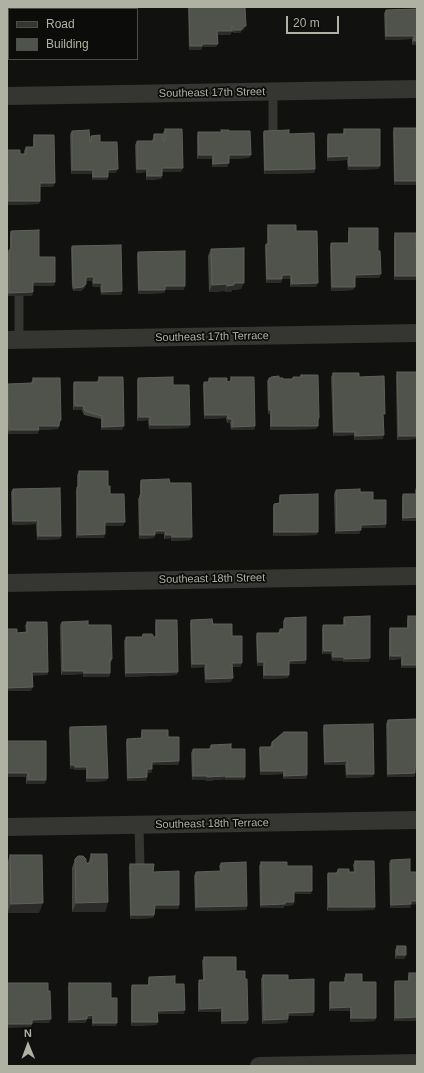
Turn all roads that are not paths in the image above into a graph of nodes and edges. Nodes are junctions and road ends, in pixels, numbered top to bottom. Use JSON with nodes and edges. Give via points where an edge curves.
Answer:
{"nodes":[{"id":1,"x":417,"y":89,"type":"edge"},
{"id":2,"x":272,"y":92,"type":"junction"},
{"id":3,"x":7,"y":96,"type":"edge"},
{"id":4,"x":273,"y":134,"type":"edge"},
{"id":5,"x":19,"y":296,"type":"edge"},
{"id":6,"x":417,"y":333,"type":"edge"},
{"id":7,"x":13,"y":340,"type":"edge"},
{"id":8,"x":417,"y":576,"type":"edge"},
{"id":9,"x":7,"y":583,"type":"edge"},
{"id":10,"x":417,"y":820,"type":"edge"},
{"id":11,"x":138,"y":825,"type":"junction"},
{"id":12,"x":7,"y":827,"type":"edge"},
{"id":13,"x":140,"y":867,"type":"edge"},
{"id":14,"x":417,"y":1063,"type":"edge"},
{"id":15,"x":259,"y":1066,"type":"edge"}],
"edges":[{"from":1,"to":2,"type":"street","name":"Southeast 17th Street"},
{"from":2,"to":3,"type":"street","name":"Southeast 17th Street"},
{"from":2,"to":4,"type":"lane"},
{"from":5,"to":7,"type":"lane"},
{"from":6,"to":7,"type":"street","name":"Southeast 17th Terrace"},
{"from":8,"to":9,"type":"street","name":"Southeast 18th Street"},
{"from":10,"to":11,"type":"street","name":"Southeast 18th Terrace"},
{"from":11,"to":12,"type":"street","name":"Southeast 18th Terrace"},
{"from":11,"to":13,"type":"lane"},
{"from":14,"to":15,"type":"street"}]}
